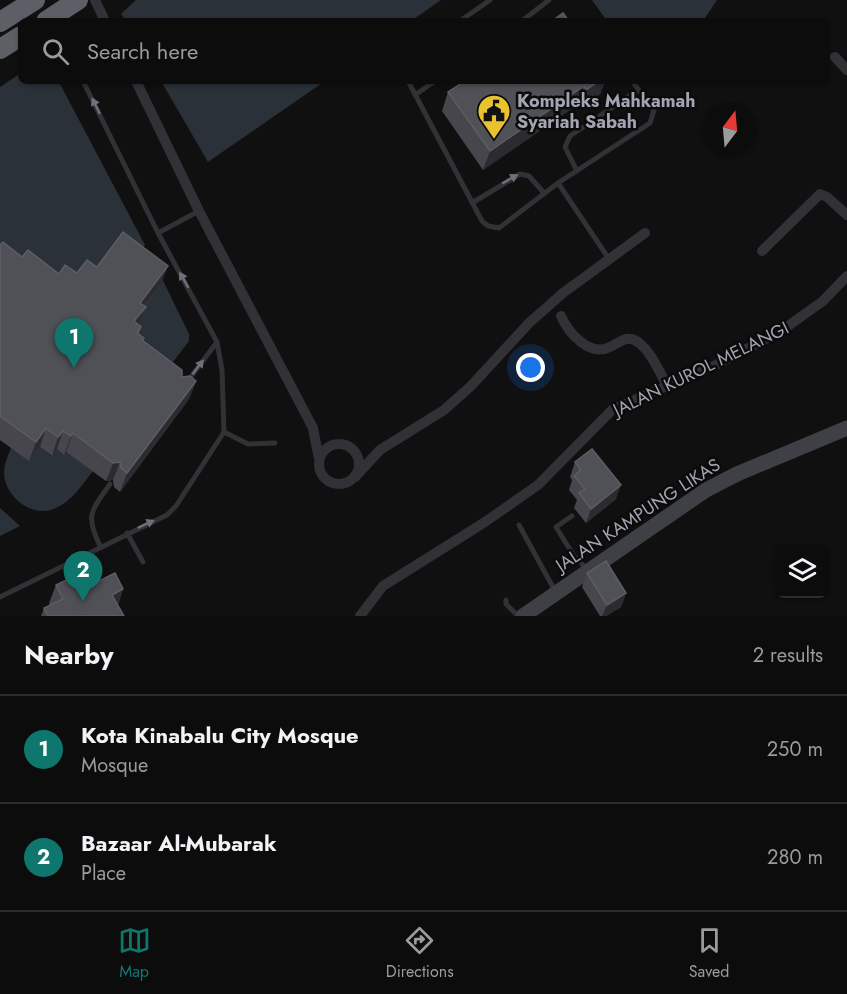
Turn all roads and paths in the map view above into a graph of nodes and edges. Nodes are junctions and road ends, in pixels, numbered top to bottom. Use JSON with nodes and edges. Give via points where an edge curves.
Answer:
{"nodes":[{"id":1,"x":34,"y":0,"type":"edge"},
{"id":2,"x":78,"y":0,"type":"edge"},
{"id":3,"x":94,"y":0,"type":"edge"},
{"id":4,"x":490,"y":0,"type":"edge"},
{"id":5,"x":549,"y":0,"type":"edge"},
{"id":6,"x":53,"y":18,"type":"edge"},
{"id":7,"x":103,"y":18,"type":"edge"},
{"id":8,"x":464,"y":18,"type":"edge"},
{"id":9,"x":526,"y":18,"type":"edge"},
{"id":10,"x":0,"y":22,"type":"edge"},
{"id":11,"x":18,"y":38,"type":"edge"},
{"id":12,"x":0,"y":49,"type":"edge"},
{"id":13,"x":835,"y":57,"type":"dead end"},
{"id":14,"x":847,"y":70,"type":"edge"},
{"id":15,"x":84,"y":84,"type":"edge"},
{"id":16,"x":137,"y":84,"type":"edge"},
{"id":17,"x":410,"y":84,"type":"edge"},
{"id":18,"x":431,"y":84,"type":"edge"},
{"id":19,"x":634,"y":84,"type":"edge"},
{"id":20,"x":639,"y":90,"type":"junction"},
{"id":21,"x":415,"y":95,"type":"junction"},
{"id":22,"x":577,"y":171,"type":"junction"},
{"id":23,"x":558,"y":183,"type":"junction"},
{"id":24,"x":544,"y":194,"type":"junction"},
{"id":25,"x":472,"y":203,"type":"junction"},
{"id":26,"x":199,"y":211,"type":"junction"},
{"id":27,"x":847,"y":214,"type":"edge"},
{"id":28,"x":158,"y":233,"type":"junction"},
{"id":29,"x":645,"y":233,"type":"dead end"},
{"id":30,"x":762,"y":250,"type":"dead end"},
{"id":31,"x":609,"y":260,"type":"junction"},
{"id":32,"x":847,"y":276,"type":"edge"},
{"id":33,"x":561,"y":316,"type":"dead end"},
{"id":34,"x":217,"y":342,"type":"junction"},
{"id":35,"x":668,"y":387,"type":"junction"},
{"id":36,"x":179,"y":392,"type":"edge"},
{"id":37,"x":313,"y":428,"type":"junction"},
{"id":38,"x":847,"y":428,"type":"edge"},
{"id":39,"x":224,"y":432,"type":"junction"},
{"id":40,"x":275,"y":443,"type":"dead end"},
{"id":41,"x":339,"y":444,"type":"junction"},
{"id":42,"x":351,"y":447,"type":"junction"},
{"id":43,"x":380,"y":450,"type":"junction"},
{"id":44,"x":320,"y":459,"type":"junction"},
{"id":45,"x":355,"y":477,"type":"junction"},
{"id":46,"x":110,"y":484,"type":"dead end"},
{"id":47,"x":572,"y":516,"type":"dead end"},
{"id":48,"x":519,"y":525,"type":"dead end"},
{"id":49,"x":127,"y":533,"type":"junction"},
{"id":50,"x":100,"y":546,"type":"junction"},
{"id":51,"x":143,"y":562,"type":"dead end"},
{"id":52,"x":588,"y":570,"type":"junction"},
{"id":53,"x":555,"y":593,"type":"junction"},
{"id":54,"x":0,"y":597,"type":"edge"},
{"id":55,"x":506,"y":600,"type":"dead end"},
{"id":56,"x":360,"y":616,"type":"edge"},
{"id":57,"x":518,"y":616,"type":"edge"},
{"id":58,"x":523,"y":616,"type":"edge"}],
"edges":[{"from":1,"to":10,"type":"highway"},
{"from":2,"to":6,"type":"highway"},
{"from":3,"to":7,"type":"street"},
{"from":4,"to":8,"type":"lane"},
{"from":5,"to":9,"type":"lane"},
{"from":11,"to":12,"type":"highway"},
{"from":13,"to":14,"type":"street"},
{"from":28,"to":15,"type":"lane","one_way":true},
{"from":16,"to":26,"type":"street"},
{"from":17,"to":21,"type":"lane"},
{"from":18,"to":21,"type":"lane"},
{"from":19,"to":20,"type":"lane"},
{"from":20,"to":22,"type":"lane","via":[[570,136],[565,147]]},
{"from":20,"to":22,"type":"lane","via":[[654,110],[650,123]]},
{"from":21,"to":25,"type":"lane"},
{"from":22,"to":23,"type":"lane"},
{"from":23,"to":24,"type":"lane"},
{"from":23,"to":31,"type":"lane"},
{"from":25,"to":24,"type":"lane","one_way":true,"via":[[520,174],[529,176]]},
{"from":24,"to":25,"type":"lane","via":[[499,228],[488,226]]},
{"from":26,"to":28,"type":"lane"},
{"from":26,"to":37,"type":"street"},
{"from":27,"to":30,"type":"street","via":[[820,194]]},
{"from":34,"to":28,"type":"lane","one_way":true},
{"from":29,"to":31,"type":"street"},
{"from":31,"to":43,"type":"street","via":[[529,323],[444,410]]},
{"from":32,"to":35,"type":"street","name":"JALAN KUROL MELANGI","via":[[793,325]]},
{"from":33,"to":35,"type":"street","via":[[568,329],[589,348],[600,350],[632,339],[645,349]]},
{"from":36,"to":34,"type":"lane","one_way":true},
{"from":34,"to":39,"type":"lane"},
{"from":35,"to":56,"type":"street","name":"JALAN KUROL MELANGI","via":[[613,409],[538,485],[382,586]]},
{"from":37,"to":41,"type":"street"},
{"from":37,"to":44,"type":"street"},
{"from":38,"to":52,"type":"main road","name":"JALAN KAMPUNG LIKAS","via":[[706,490]]},
{"from":39,"to":40,"type":"lane","via":[[248,444]]},
{"from":49,"to":39,"type":"lane","one_way":true,"via":[[167,515],[176,506]]},
{"from":41,"to":42,"type":"street"},
{"from":41,"to":44,"type":"street","via":[[326,448]]},
{"from":42,"to":43,"type":"street"},
{"from":42,"to":45,"type":"street","via":[[359,458]]},
{"from":43,"to":45,"type":"street"},
{"from":44,"to":45,"type":"street","via":[[321,472],[331,482],[344,484]]},
{"from":46,"to":50,"type":"lane","via":[[91,511]]},
{"from":47,"to":52,"type":"lane","via":[[556,527]]},
{"from":48,"to":53,"type":"lane"},
{"from":49,"to":50,"type":"lane"},
{"from":49,"to":51,"type":"lane"},
{"from":50,"to":54,"type":"lane"},
{"from":52,"to":53,"type":"main road","name":"JALAN KAMPUNG LIKAS"},
{"from":53,"to":58,"type":"main road","name":"JALAN KAMPUNG LIKAS"},
{"from":55,"to":57,"type":"lane"}]}
